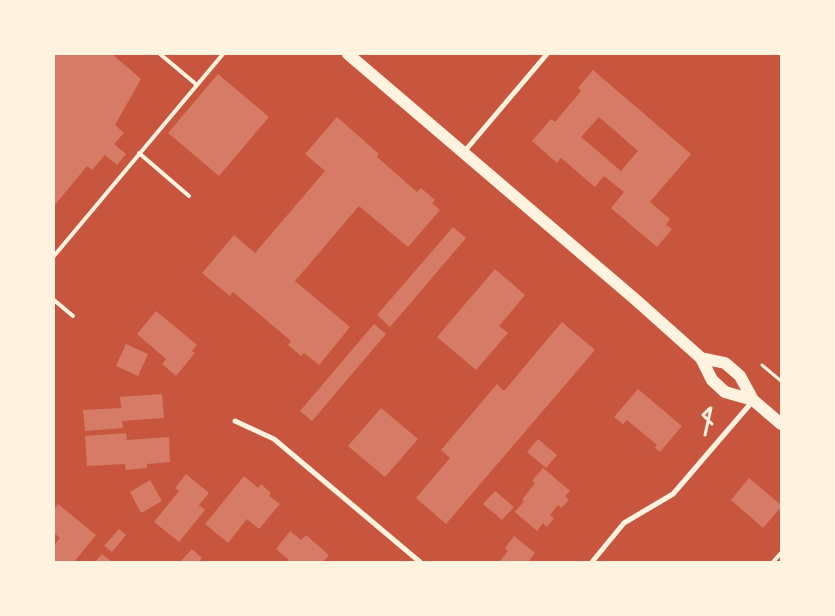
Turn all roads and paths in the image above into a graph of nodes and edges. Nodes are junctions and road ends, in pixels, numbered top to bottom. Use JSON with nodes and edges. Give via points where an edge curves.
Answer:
{"nodes":[{"id":1,"x":160,"y":54,"type":"edge"},
{"id":2,"x":223,"y":54,"type":"edge"},
{"id":3,"x":348,"y":54,"type":"edge"},
{"id":4,"x":547,"y":54,"type":"edge"},
{"id":5,"x":197,"y":85,"type":"junction"},
{"id":6,"x":464,"y":152,"type":"junction"},
{"id":7,"x":139,"y":153,"type":"junction"},
{"id":8,"x":189,"y":196,"type":"dead end"},
{"id":9,"x":54,"y":256,"type":"edge"},
{"id":10,"x":54,"y":300,"type":"edge"},
{"id":11,"x":73,"y":316,"type":"dead end"},
{"id":12,"x":701,"y":358,"type":"junction"},
{"id":13,"x":762,"y":365,"type":"dead end"},
{"id":14,"x":781,"y":381,"type":"edge"},
{"id":15,"x":754,"y":400,"type":"junction"},
{"id":16,"x":711,"y":408,"type":"dead end"},
{"id":17,"x":236,"y":421,"type":"dead end"},
{"id":18,"x":712,"y":424,"type":"dead end"},
{"id":19,"x":781,"y":424,"type":"edge"},
{"id":20,"x":781,"y":553,"type":"edge"},
{"id":21,"x":420,"y":562,"type":"edge"},
{"id":22,"x":592,"y":562,"type":"edge"},
{"id":23,"x":773,"y":562,"type":"edge"}],
"edges":[{"from":1,"to":5,"type":"lane"},
{"from":2,"to":5,"type":"lane"},
{"from":3,"to":6,"type":"main road"},
{"from":4,"to":6,"type":"street"},
{"from":5,"to":7,"type":"lane"},
{"from":6,"to":12,"type":"main road"},
{"from":7,"to":8,"type":"lane"},
{"from":7,"to":9,"type":"lane"},
{"from":10,"to":11,"type":"lane"},
{"from":12,"to":15,"type":"main road","via":[[725,363],[740,376]]},
{"from":12,"to":15,"type":"main road","via":[[712,380],[725,392]]},
{"from":13,"to":14,"type":"path"},
{"from":15,"to":19,"type":"main road"},
{"from":15,"to":22,"type":"street","via":[[673,494],[624,523]]},
{"from":16,"to":18,"type":"path","via":[[703,415]]},
{"from":17,"to":21,"type":"street","via":[[274,439]]},
{"from":20,"to":23,"type":"lane"}]}
